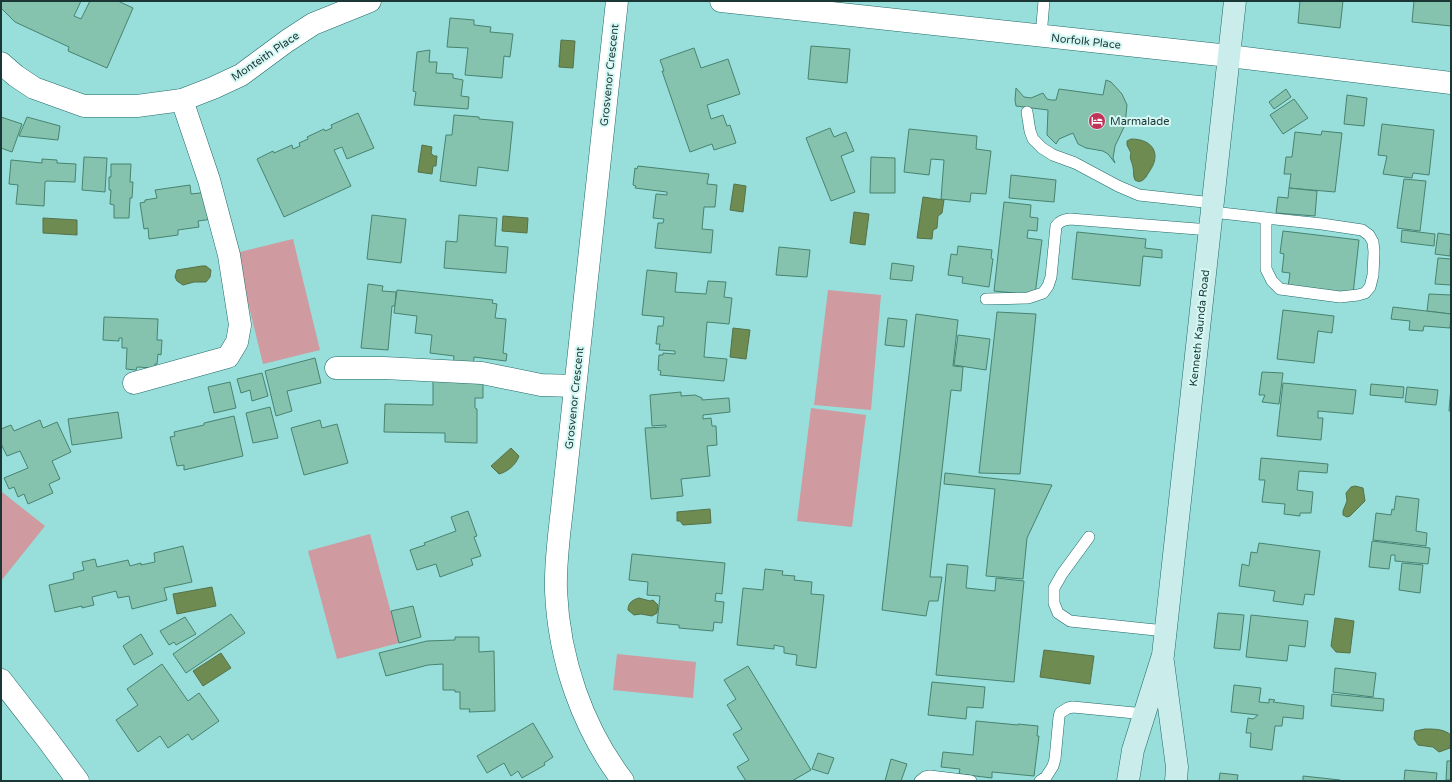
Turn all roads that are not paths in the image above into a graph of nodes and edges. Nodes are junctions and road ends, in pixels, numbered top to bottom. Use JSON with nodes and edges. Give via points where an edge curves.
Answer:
{"nodes":[{"id":1,"x":370,"y":1,"type":"edge"},
{"id":2,"x":617,"y":1,"type":"edge"},
{"id":3,"x":721,"y":1,"type":"edge"},
{"id":4,"x":1044,"y":1,"type":"edge"},
{"id":5,"x":1235,"y":1,"type":"edge"},
{"id":6,"x":1041,"y":36,"type":"junction"},
{"id":7,"x":1229,"y":56,"type":"junction"},
{"id":8,"x":1,"y":63,"type":"edge"},
{"id":9,"x":1451,"y":83,"type":"edge"},
{"id":10,"x":182,"y":100,"type":"junction"},
{"id":11,"x":1027,"y":112,"type":"dead end"},
{"id":12,"x":1212,"y":215,"type":"junction"},
{"id":13,"x":1266,"y":218,"type":"junction"},
{"id":14,"x":986,"y":299,"type":"dead end"},
{"id":15,"x":336,"y":368,"type":"dead end"},
{"id":16,"x":134,"y":383,"type":"dead end"},
{"id":17,"x":576,"y":386,"type":"junction"},
{"id":18,"x":1089,"y":537,"type":"dead end"},
{"id":19,"x":1165,"y":631,"type":"junction"},
{"id":20,"x":1162,"y":655,"type":"junction"},
{"id":21,"x":1,"y":680,"type":"edge"},
{"id":22,"x":1145,"y":714,"type":"junction"},
{"id":23,"x":1044,"y":780,"type":"edge"},
{"id":24,"x":78,"y":781,"type":"edge"},
{"id":25,"x":623,"y":781,"type":"edge"},
{"id":26,"x":920,"y":781,"type":"edge"},
{"id":27,"x":971,"y":781,"type":"edge"},
{"id":28,"x":1128,"y":781,"type":"edge"},
{"id":29,"x":1176,"y":781,"type":"edge"}],
"edges":[{"from":1,"to":10,"type":"street","name":"Monteith Place","via":[[313,24],[241,75]]},
{"from":2,"to":17,"type":"street","name":"Grosvenor Crescent"},
{"from":3,"to":6,"type":"street","name":"Norfolk Place"},
{"from":4,"to":6,"type":"lane"},
{"from":5,"to":7,"type":"main road","name":"Kenneth Kaunda Road"},
{"from":6,"to":7,"type":"street","name":"Norfolk Place"},
{"from":7,"to":9,"type":"street","name":"Norfolk Place"},
{"from":7,"to":12,"type":"main road","name":"Kenneth Kaunda Road"},
{"from":8,"to":10,"type":"street","name":"Monteith Place","via":[[34,88],[84,106],[137,106]]},
{"from":10,"to":16,"type":"street","via":[[209,180],[229,255],[240,325],[237,342],[228,357]]},
{"from":11,"to":12,"type":"lane","via":[[1033,139],[1053,156],[1075,163],[1140,195]]},
{"from":12,"to":13,"type":"lane"},
{"from":12,"to":14,"type":"lane","via":[[1063,220],[1056,226],[1051,277],[1042,293],[1028,298]]},
{"from":12,"to":19,"type":"main road","name":"Kenneth Kaunda Road"},
{"from":13,"to":13,"type":"lane","via":[[1362,230],[1373,242],[1373,275],[1370,287],[1365,293],[1340,297],[1280,289],[1266,269]]},
{"from":15,"to":17,"type":"street","via":[[482,373],[541,385]]},
{"from":17,"to":25,"type":"street","name":"Grosvenor Crescent","via":[[556,564],[558,616],[564,653],[580,703],[609,763]]},
{"from":18,"to":19,"type":"lane","via":[[1054,588],[1054,603],[1058,614],[1070,621]]},
{"from":19,"to":20,"type":"main road","name":"Kenneth Kaunda Road"},
{"from":20,"to":22,"type":"main road","name":"Kenneth Kaunda Road"},
{"from":20,"to":29,"type":"main road","name":"Kenneth Kaunda Road","via":[[1177,767]]},
{"from":21,"to":24,"type":"street"},
{"from":22,"to":23,"type":"lane","via":[[1073,707],[1064,710],[1059,717],[1053,766]]},
{"from":22,"to":28,"type":"main road","name":"Kenneth Kaunda Road","via":[[1132,750]]},
{"from":26,"to":27,"type":"lane","via":[[930,776]]}]}
